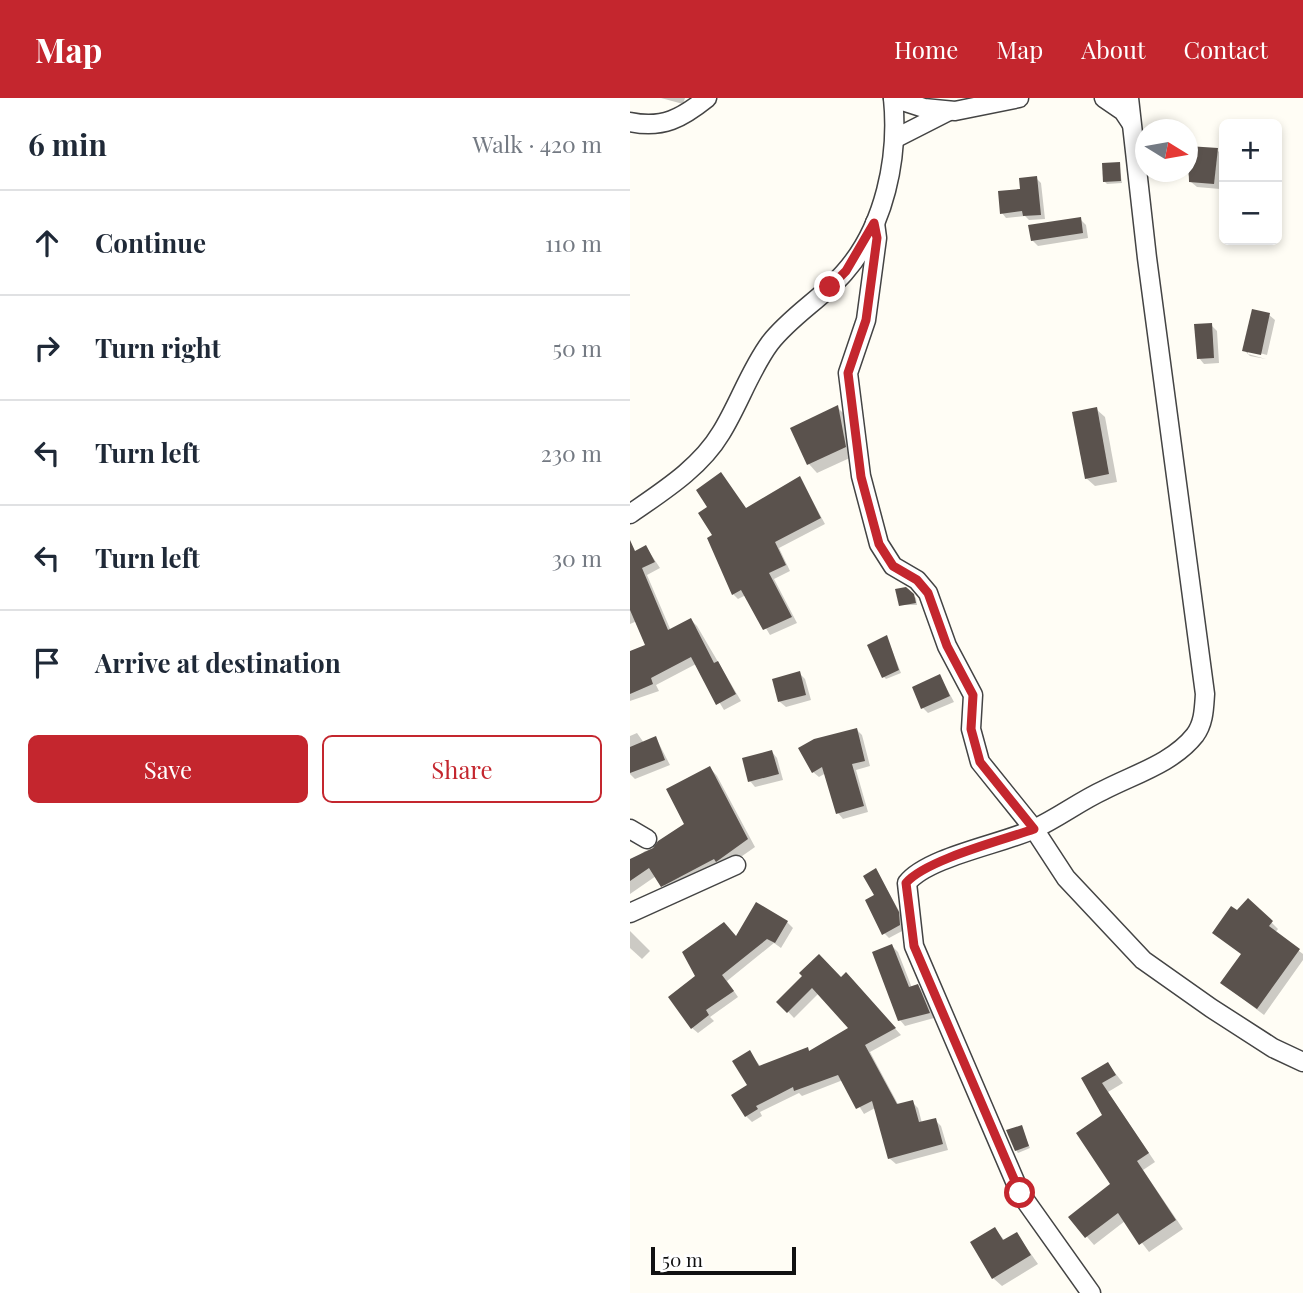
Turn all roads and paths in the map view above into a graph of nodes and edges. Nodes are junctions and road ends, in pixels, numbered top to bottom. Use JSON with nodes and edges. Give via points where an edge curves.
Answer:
{"nodes":[{"id":1,"x":707,"y":98,"type":"edge"},
{"id":2,"x":893,"y":98,"type":"edge"},
{"id":3,"x":1019,"y":98,"type":"edge"},
{"id":4,"x":1104,"y":98,"type":"edge"},
{"id":5,"x":1129,"y":98,"type":"edge"},
{"id":6,"x":949,"y":111,"type":"junction"},
{"id":7,"x":630,"y":122,"type":"edge"},
{"id":8,"x":1132,"y":125,"type":"junction"},
{"id":9,"x":896,"y":138,"type":"junction"},
{"id":10,"x":874,"y":223,"type":"junction"},
{"id":11,"x":630,"y":514,"type":"edge"},
{"id":12,"x":630,"y":829,"type":"edge"},
{"id":13,"x":1034,"y":829,"type":"junction"},
{"id":14,"x":647,"y":839,"type":"dead end"},
{"id":15,"x":736,"y":865,"type":"dead end"},
{"id":16,"x":630,"y":914,"type":"edge"},
{"id":17,"x":1303,"y":1062,"type":"edge"},
{"id":18,"x":1091,"y":1293,"type":"edge"}],
"edges":[{"from":1,"to":7,"type":"street","via":[[683,117],[661,125]]},
{"from":2,"to":6,"type":"street"},
{"from":2,"to":9,"type":"street"},
{"from":3,"to":6,"type":"street"},
{"from":4,"to":8,"type":"street","via":[[1124,111]]},
{"from":5,"to":8,"type":"street"},
{"from":6,"to":9,"type":"street"},
{"from":8,"to":13,"type":"street","via":[[1204,714],[1197,732],[1173,754]]},
{"from":9,"to":10,"type":"street","via":[[888,185]]},
{"from":10,"to":11,"type":"street","via":[[846,271],[769,345],[705,454]]},
{"from":10,"to":13,"type":"street","via":[[877,238],[866,320],[848,373],[861,477],[879,544],[893,566],[917,580],[928,593],[947,646],[973,695],[971,729],[980,762]]},
{"from":12,"to":14,"type":"street"},
{"from":13,"to":17,"type":"street","via":[[1066,878],[1143,960],[1211,1009]]},
{"from":13,"to":18,"type":"street","via":[[955,856],[906,883],[914,946],[1020,1193]]},
{"from":15,"to":16,"type":"street"}]}
